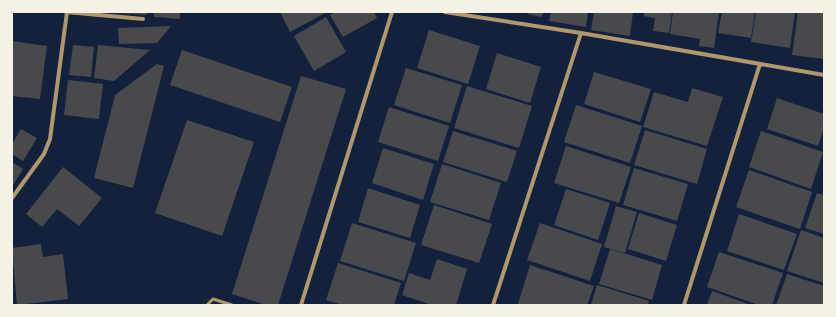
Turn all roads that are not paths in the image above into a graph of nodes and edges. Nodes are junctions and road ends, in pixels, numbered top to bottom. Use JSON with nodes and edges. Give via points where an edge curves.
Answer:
{"nodes":[{"id":1,"x":66,"y":12,"type":"edge"},
{"id":2,"x":392,"y":12,"type":"edge"},
{"id":3,"x":445,"y":12,"type":"edge"},
{"id":4,"x":143,"y":19,"type":"dead end"},
{"id":5,"x":581,"y":33,"type":"junction"},
{"id":6,"x":760,"y":64,"type":"junction"},
{"id":7,"x":824,"y":75,"type":"edge"},
{"id":8,"x":12,"y":198,"type":"edge"},
{"id":9,"x":207,"y":305,"type":"edge"},
{"id":10,"x":232,"y":305,"type":"edge"},
{"id":11,"x":301,"y":305,"type":"edge"},
{"id":12,"x":493,"y":305,"type":"edge"},
{"id":13,"x":684,"y":305,"type":"edge"}],
"edges":[{"from":1,"to":4,"type":"street"},
{"from":1,"to":8,"type":"street","via":[[50,139],[44,154]]},
{"from":2,"to":11,"type":"street"},
{"from":3,"to":5,"type":"street"},
{"from":5,"to":6,"type":"street"},
{"from":5,"to":12,"type":"street"},
{"from":6,"to":7,"type":"street"},
{"from":6,"to":13,"type":"street"},
{"from":9,"to":10,"type":"lane","via":[[213,299]]}]}
